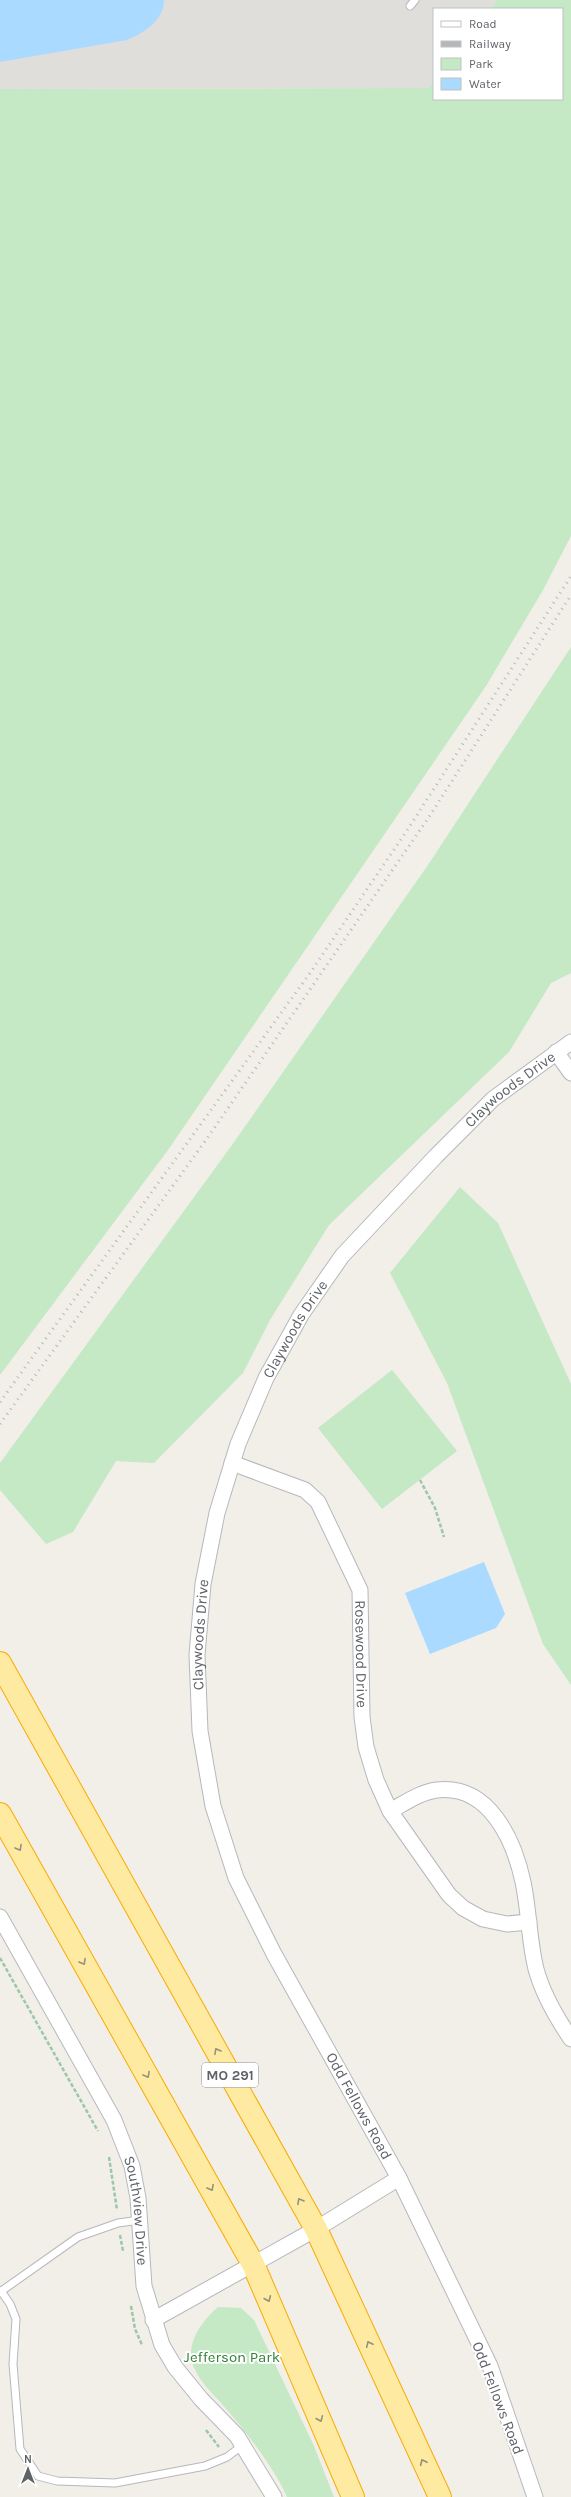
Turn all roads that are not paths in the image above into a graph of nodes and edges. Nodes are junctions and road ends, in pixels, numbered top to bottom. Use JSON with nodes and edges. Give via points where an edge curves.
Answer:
{"nodes":[{"id":1,"x":571,"y":1042,"type":"edge"},
{"id":2,"x":556,"y":1052,"type":"junction"},
{"id":3,"x":571,"y":1073,"type":"edge"},
{"id":4,"x":232,"y":1463,"type":"junction"},
{"id":5,"x":0,"y":1663,"type":"edge"},
{"id":6,"x":199,"y":1712,"type":"joint"},
{"id":7,"x":390,"y":1811,"type":"junction"},
{"id":8,"x":0,"y":1814,"type":"edge"},
{"id":9,"x":0,"y":1917,"type":"edge"},
{"id":10,"x":529,"y":1922,"type":"junction"},
{"id":11,"x":571,"y":2039,"type":"edge"},
{"id":12,"x":399,"y":2178,"type":"junction"},
{"id":13,"x":140,"y":2220,"type":"junction"},
{"id":14,"x":316,"y":2229,"type":"junction"},
{"id":15,"x":253,"y":2264,"type":"junction"},
{"id":16,"x":0,"y":2291,"type":"edge"},
{"id":17,"x":153,"y":2320,"type":"junction"},
{"id":18,"x":243,"y":2445,"type":"junction"},
{"id":19,"x":274,"y":2497,"type":"edge"},
{"id":20,"x":353,"y":2497,"type":"edge"},
{"id":21,"x":440,"y":2497,"type":"edge"},
{"id":22,"x":535,"y":2497,"type":"edge"}],
"edges":[{"from":1,"to":2,"type":"street","name":"Claywoods Drive"},
{"from":2,"to":3,"type":"street"},
{"from":2,"to":4,"type":"street","name":"Claywoods Drive","via":[[493,1099],[342,1256],[301,1315],[266,1378]]},
{"from":4,"to":6,"type":"street","name":"Claywoods Drive","via":[[217,1513],[203,1584],[197,1655]]},
{"from":4,"to":7,"type":"street","name":"Rosewood Drive","via":[[305,1490],[318,1502],[360,1590],[362,1717],[366,1747],[376,1780]]},
{"from":14,"to":5,"type":"highway","number":"MO 291","one_way":true},
{"from":6,"to":12,"type":"street","name":"Odd Fellows Road","via":[[213,1806],[236,1878],[274,1954]]},
{"from":7,"to":10,"type":"street","name":"Rosewood Drive","via":[[449,1895],[463,1908],[484,1919],[507,1924]]},
{"from":7,"to":10,"type":"street","via":[[421,1794],[437,1790],[453,1790],[470,1795],[487,1806],[498,1819],[514,1852],[523,1881]]},
{"from":8,"to":15,"type":"highway","one_way":true},
{"from":9,"to":13,"type":"street","name":"Southview Drive","via":[[114,2120],[132,2166]]},
{"from":10,"to":11,"type":"street","via":[[536,1968],[543,1991]]},
{"from":12,"to":14,"type":"street"},
{"from":12,"to":22,"type":"street","name":"Odd Fellows Road","via":[[490,2366]]},
{"from":13,"to":16,"type":"lane","via":[[118,2223],[78,2237]]},
{"from":13,"to":17,"type":"street","name":"Southview Drive","via":[[144,2286]]},
{"from":14,"to":15,"type":"street"},
{"from":21,"to":14,"type":"highway","number":"MO 291","one_way":true},
{"from":15,"to":17,"type":"street"},
{"from":15,"to":20,"type":"highway","one_way":true},
{"from":16,"to":18,"type":"lane","via":[[10,2304],[16,2319],[13,2364],[20,2449],[38,2476],[57,2481],[115,2483],[205,2466],[227,2457]]},
{"from":17,"to":18,"type":"street","name":"Southview Drive","via":[[162,2345],[175,2367]]},
{"from":18,"to":19,"type":"street","name":"Southview Drive"}]}
